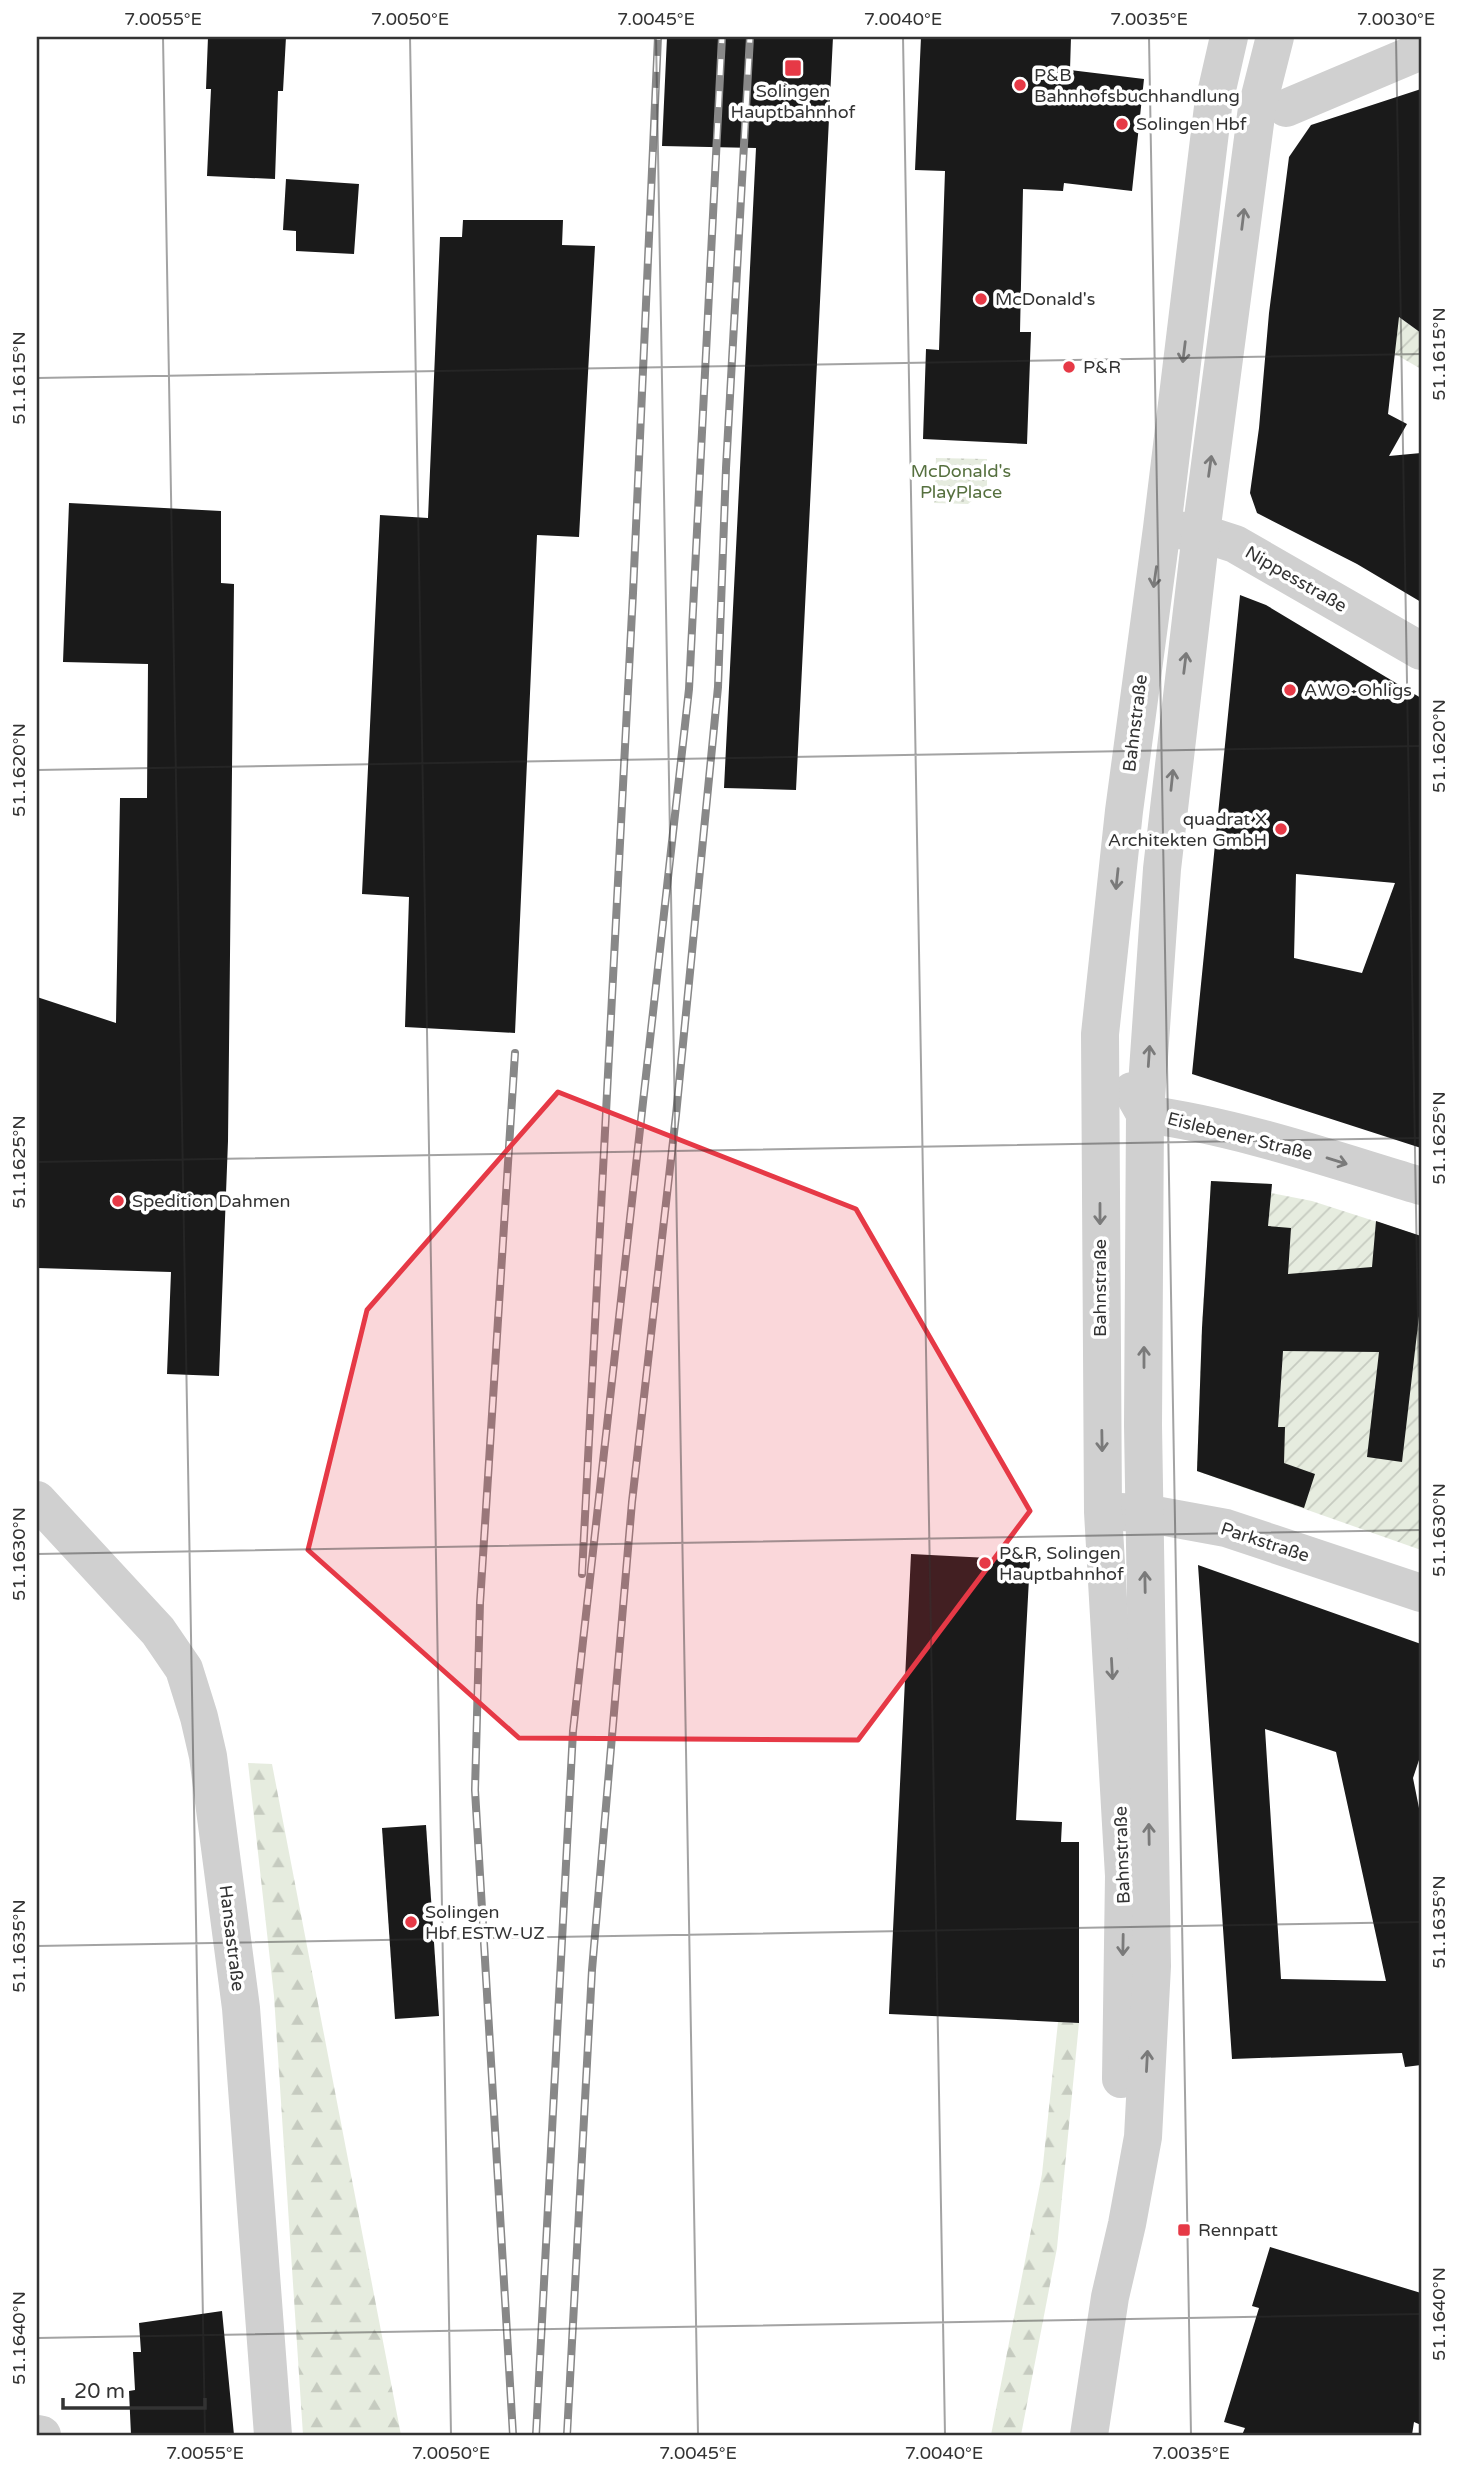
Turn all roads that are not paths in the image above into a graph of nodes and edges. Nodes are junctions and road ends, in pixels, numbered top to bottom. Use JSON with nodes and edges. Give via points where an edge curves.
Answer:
{"nodes":[{"id":1,"x":1229,"y":37,"type":"edge"},
{"id":2,"x":1275,"y":37,"type":"edge"},
{"id":3,"x":1421,"y":51,"type":"edge"},
{"id":4,"x":1286,"y":108,"type":"dead end"},
{"id":5,"x":1162,"y":528,"type":"junction"},
{"id":6,"x":1201,"y":533,"type":"junction"},
{"id":7,"x":1421,"y":651,"type":"edge"},
{"id":8,"x":1100,"y":1034,"type":"junction"},
{"id":9,"x":1145,"y":1114,"type":"junction"},
{"id":10,"x":1421,"y":1186,"type":"edge"},
{"id":11,"x":37,"y":1500,"type":"edge"},
{"id":12,"x":1103,"y":1512,"type":"junction"},
{"id":13,"x":1144,"y":1513,"type":"junction"},
{"id":14,"x":1421,"y":1593,"type":"edge"},
{"id":15,"x":1110,"y":2297,"type":"junction"},
{"id":16,"x":37,"y":2434,"type":"edge"},
{"id":17,"x":42,"y":2435,"type":"edge"},
{"id":18,"x":273,"y":2435,"type":"edge"},
{"id":19,"x":1089,"y":2435,"type":"edge"}],
"edges":[{"from":1,"to":5,"type":"street","name":"Bahnstraße","one_way":true,"via":[[1213,107]]},
{"from":6,"to":2,"type":"street","name":"Bahnstraße","one_way":true,"via":[[1257,108]]},
{"from":3,"to":4,"type":"street"},
{"from":5,"to":6,"type":"street","name":"Nippesstraße"},
{"from":5,"to":8,"type":"street","name":"Bahnstraße","one_way":true},
{"from":6,"to":7,"type":"street","name":"Nippesstraße","via":[[1236,544]]},
{"from":9,"to":6,"type":"street","name":"Bahnstraße","one_way":true,"via":[[1162,869]]},
{"from":8,"to":9,"type":"street","name":"Eislebener Straße"},
{"from":8,"to":12,"type":"street","name":"Bahnstraße","one_way":true},
{"from":9,"to":10,"type":"street","name":"Eislebener Straße","one_way":true,"via":[[1184,1119],[1280,1144]]},
{"from":13,"to":9,"type":"street","name":"Bahnstraße","one_way":true},
{"from":11,"to":18,"type":"street","name":"Hansastraße","via":[[158,1631],[184,1669],[199,1717],[214,1794],[241,2008]]},
{"from":12,"to":13,"type":"street","name":"Parkstraße"},
{"from":12,"to":15,"type":"street","name":"Bahnstraße","one_way":true,"via":[[1124,1876],[1121,2099]]},
{"from":13,"to":14,"type":"street","name":"Parkstraße","via":[[1226,1528]]},
{"from":15,"to":13,"type":"street","name":"Bahnstraße","one_way":true,"via":[[1143,2137],[1152,1966]]},
{"from":15,"to":19,"type":"street","name":"Bahnstraße"},
{"from":16,"to":17,"type":"street"}]}
